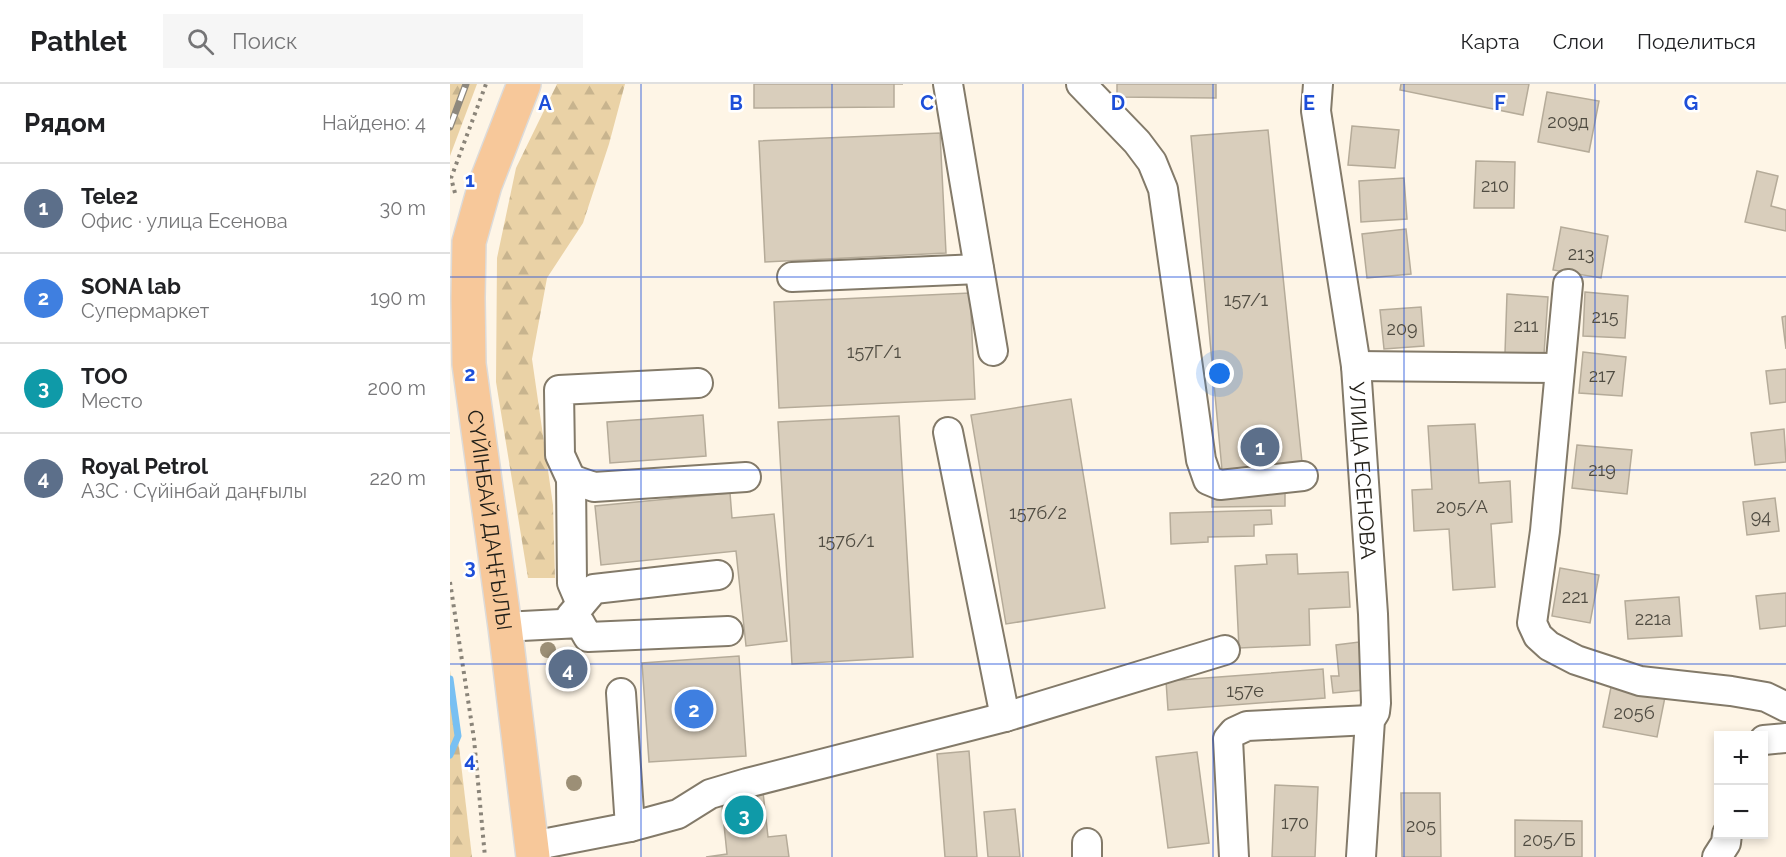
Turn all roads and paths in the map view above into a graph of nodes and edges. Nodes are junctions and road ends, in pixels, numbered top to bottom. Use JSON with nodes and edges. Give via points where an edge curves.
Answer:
{"nodes":[{"id":1,"x":486,"y":84,"type":"edge"},
{"id":2,"x":524,"y":84,"type":"edge"},
{"id":3,"x":948,"y":84,"type":"edge"},
{"id":4,"x":1081,"y":84,"type":"edge"},
{"id":5,"x":1318,"y":84,"type":"edge"},
{"id":6,"x":456,"y":196,"type":"dead end"},
{"id":7,"x":979,"y":269,"type":"junction"},
{"id":8,"x":792,"y":277,"type":"dead end"},
{"id":9,"x":1568,"y":284,"type":"dead end"},
{"id":10,"x":993,"y":351,"type":"dead end"},
{"id":11,"x":1356,"y":366,"type":"junction"},
{"id":12,"x":1560,"y":368,"type":"junction"},
{"id":13,"x":698,"y":383,"type":"dead end"},
{"id":14,"x":948,"y":432,"type":"dead end"},
{"id":15,"x":1303,"y":476,"type":"dead end"},
{"id":16,"x":746,"y":477,"type":"dead end"},
{"id":17,"x":571,"y":479,"type":"junction"},
{"id":18,"x":718,"y":575,"type":"dead end"},
{"id":19,"x":450,"y":582,"type":"edge"},
{"id":20,"x":572,"y":614,"type":"junction"},
{"id":21,"x":505,"y":627,"type":"junction"},
{"id":22,"x":728,"y":631,"type":"dead end"},
{"id":23,"x":1224,"y":650,"type":"dead end"},
{"id":24,"x":621,"y":693,"type":"dead end"},
{"id":25,"x":1786,"y":707,"type":"edge"},
{"id":26,"x":1005,"y":717,"type":"junction"},
{"id":27,"x":1370,"y":720,"type":"junction"},
{"id":28,"x":1786,"y":738,"type":"edge"},
{"id":29,"x":1768,"y":740,"type":"edge"},
{"id":30,"x":630,"y":827,"type":"junction"},
{"id":31,"x":1726,"y":839,"type":"edge"},
{"id":32,"x":532,"y":851,"type":"edge"},
{"id":33,"x":485,"y":857,"type":"edge"},
{"id":34,"x":1234,"y":857,"type":"edge"},
{"id":35,"x":1361,"y":857,"type":"edge"},
{"id":36,"x":1717,"y":857,"type":"edge"}],
"edges":[{"from":1,"to":6,"type":"path","via":[[450,178]]},
{"from":2,"to":21,"type":"main road","name":"СҮЙІНБАЙ ДАҢҒЫЛЫ","via":[[484,185],[469,242],[469,364]]},
{"from":3,"to":7,"type":"street"},
{"from":4,"to":15,"type":"street","via":[[1137,142],[1152,162],[1163,189],[1201,460],[1208,480],[1220,485]]},
{"from":5,"to":11,"type":"street","name":"УЛИЦА ЕСЕНОВА","via":[[1316,111]]},
{"from":7,"to":8,"type":"street"},
{"from":7,"to":10,"type":"street"},
{"from":9,"to":12,"type":"street"},
{"from":11,"to":12,"type":"street"},
{"from":11,"to":27,"type":"street","name":"УЛИЦА ЕСЕНОВА","via":[[1376,681],[1375,712]]},
{"from":12,"to":25,"type":"street","via":[[1532,623],[1538,636],[1576,660],[1640,681],[1766,697]]},
{"from":13,"to":17,"type":"street","via":[[559,390],[560,455]]},
{"from":14,"to":26,"type":"street"},
{"from":16,"to":17,"type":"street","via":[[594,487]]},
{"from":17,"to":20,"type":"street"},
{"from":18,"to":20,"type":"street","via":[[594,589]]},
{"from":19,"to":33,"type":"path","via":[[474,739]]},
{"from":20,"to":21,"type":"street"},
{"from":20,"to":22,"type":"street","via":[[588,637]]},
{"from":21,"to":32,"type":"main road","name":"СҮЙІНБАЙ ДАҢҒЫЛЫ"},
{"from":23,"to":26,"type":"street"},
{"from":24,"to":30,"type":"street"},
{"from":26,"to":30,"type":"street","via":[[747,783],[710,794],[678,814]]},
{"from":27,"to":34,"type":"street","via":[[1247,726],[1234,732],[1228,739]]},
{"from":27,"to":35,"type":"street","name":"УЛИЦА ЕСЕНОВА"},
{"from":28,"to":29,"type":"street"},
{"from":30,"to":32,"type":"street"},
{"from":31,"to":36,"type":"street"}]}
